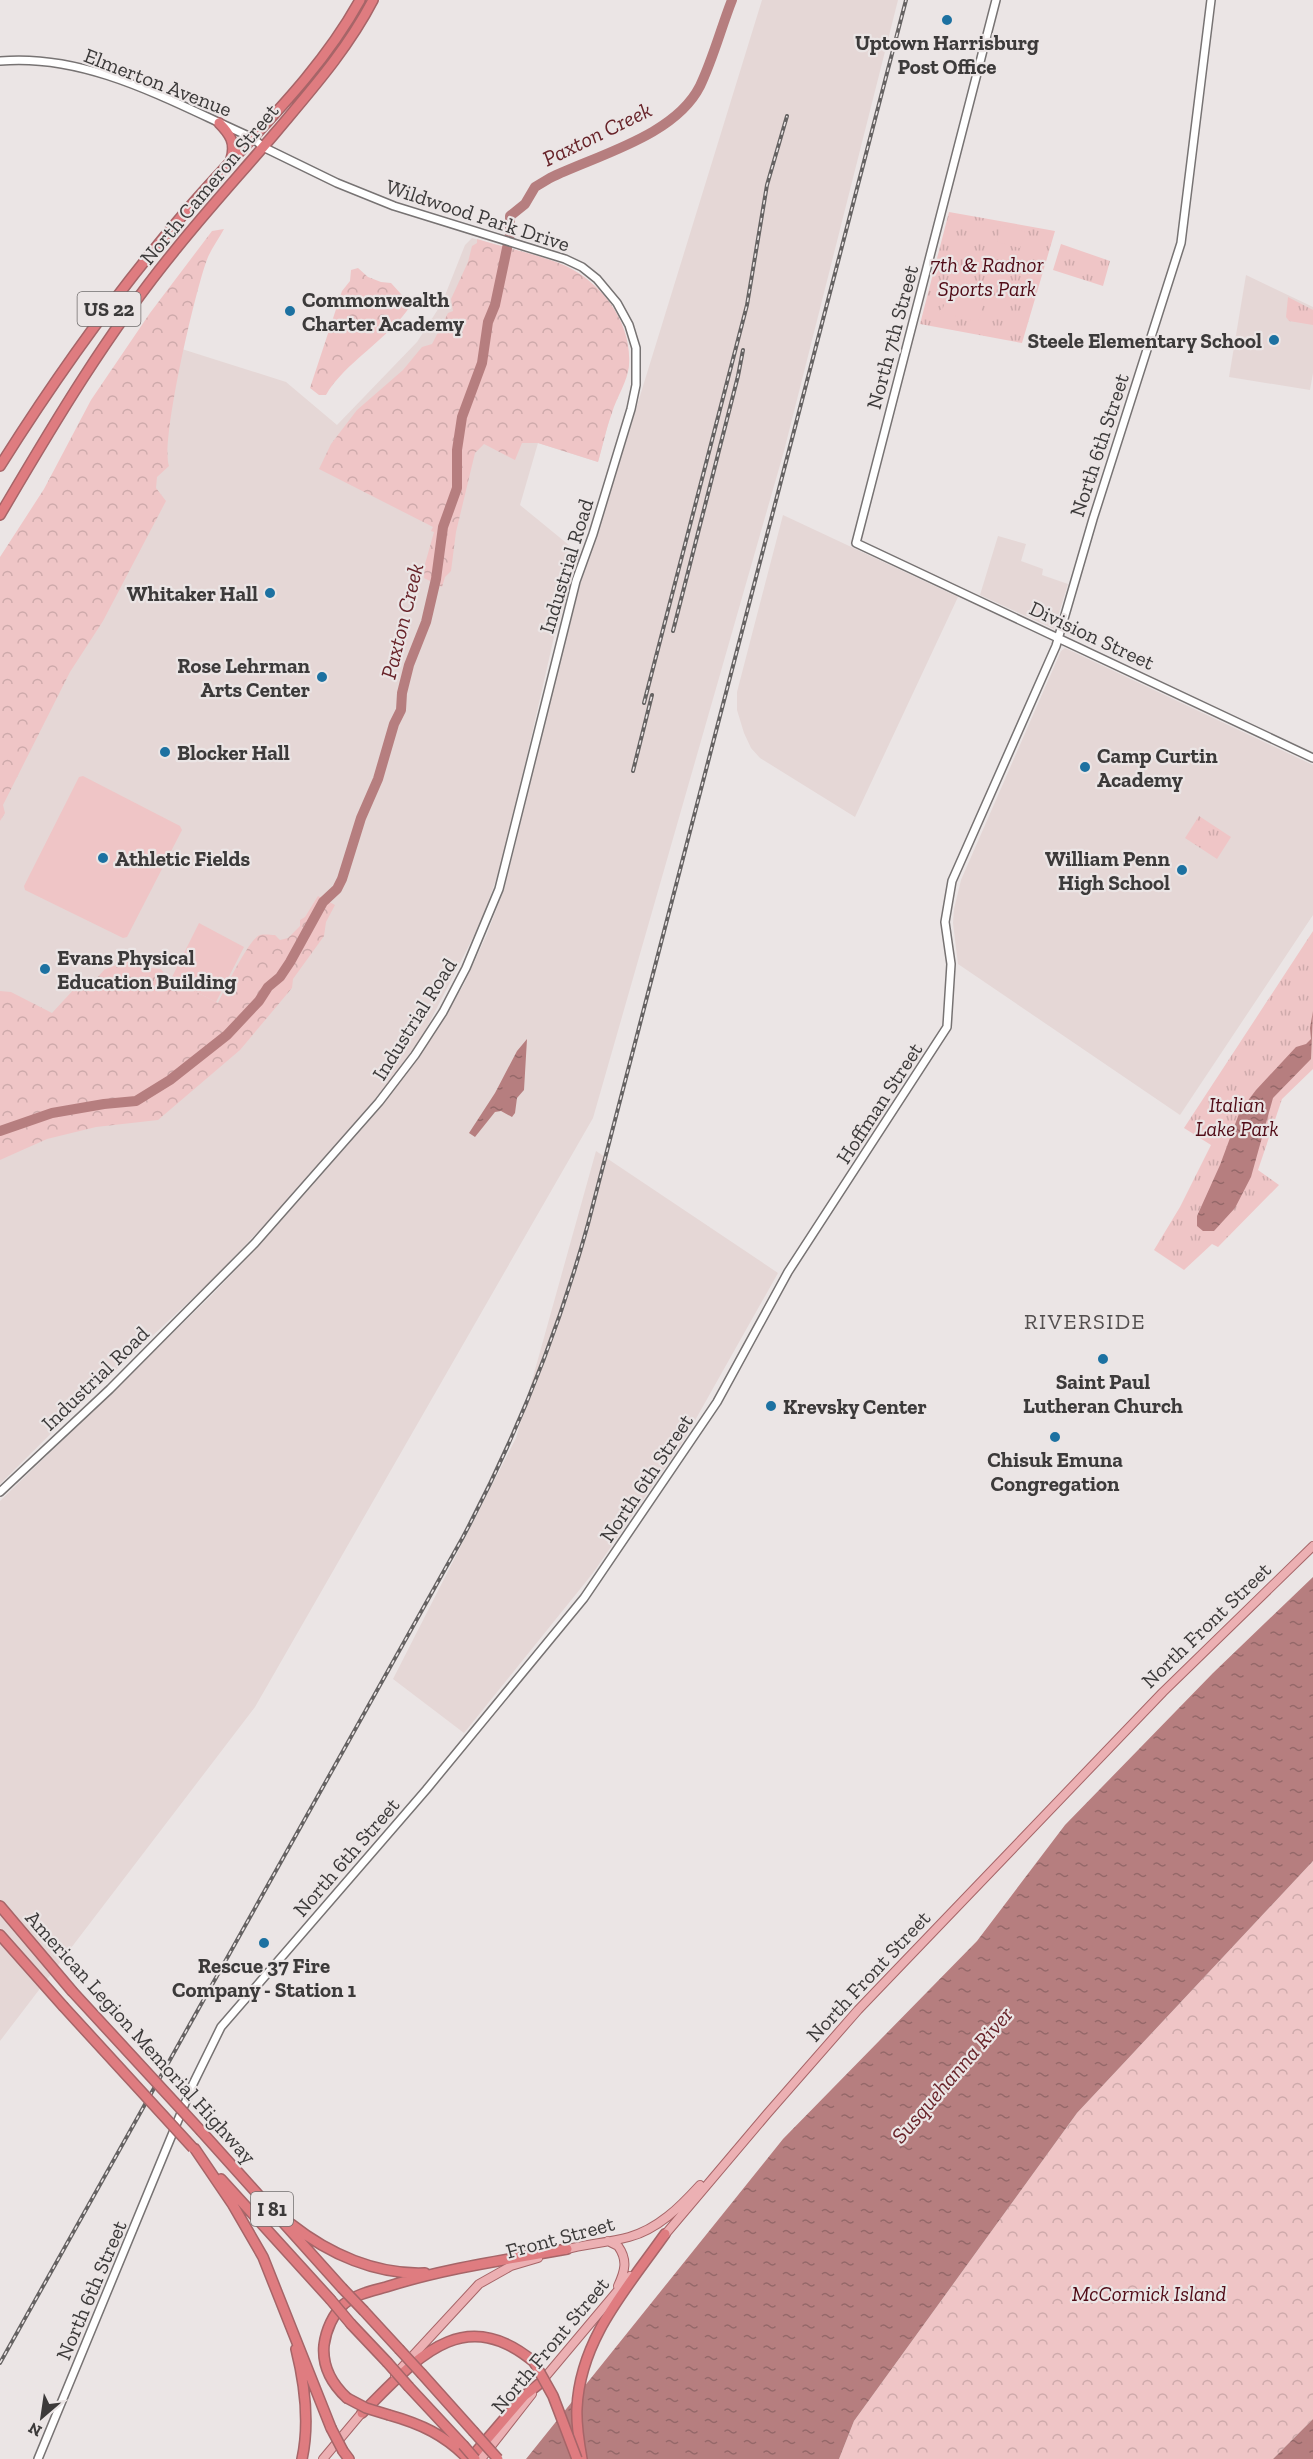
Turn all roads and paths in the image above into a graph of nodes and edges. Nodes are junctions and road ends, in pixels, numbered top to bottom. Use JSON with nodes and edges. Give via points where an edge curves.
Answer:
{"nodes":[{"id":1,"x":360,"y":0,"type":"edge"},
{"id":2,"x":373,"y":0,"type":"edge"},
{"id":3,"x":996,"y":0,"type":"edge"},
{"id":4,"x":1211,"y":0,"type":"edge"},
{"id":5,"x":0,"y":61,"type":"edge"},
{"id":6,"x":219,"y":123,"type":"junction"},
{"id":7,"x":253,"y":138,"type":"junction"},
{"id":8,"x":263,"y":147,"type":"junction"},
{"id":9,"x":230,"y":161,"type":"junction"},
{"id":10,"x":637,"y":359,"type":"joint"},
{"id":11,"x":0,"y":466,"type":"edge"},
{"id":12,"x":0,"y":514,"type":"edge"},
{"id":13,"x":856,"y":543,"type":"joint"},
{"id":14,"x":1058,"y":638,"type":"junction"},
{"id":15,"x":1313,"y":758,"type":"edge"},
{"id":16,"x":952,"y":881,"type":"joint"},
{"id":17,"x":760,"y":1321,"type":"joint"},
{"id":18,"x":0,"y":1492,"type":"edge"},
{"id":19,"x":1313,"y":1546,"type":"edge"},
{"id":20,"x":0,"y":1906,"type":"edge"},
{"id":21,"x":0,"y":1935,"type":"edge"},
{"id":22,"x":766,"y":2114,"type":"junction"},
{"id":23,"x":194,"y":2149,"type":"junction"},
{"id":24,"x":262,"y":2198,"type":"junction"},
{"id":25,"x":665,"y":2234,"type":"junction"},
{"id":26,"x":608,"y":2241,"type":"junction"},
{"id":27,"x":567,"y":2249,"type":"junction"},
{"id":28,"x":439,"y":2272,"type":"junction"},
{"id":29,"x":614,"y":2295,"type":"junction"},
{"id":30,"x":287,"y":2314,"type":"junction"},
{"id":31,"x":539,"y":2384,"type":"junction"},
{"id":32,"x":362,"y":2413,"type":"junction"},
{"id":33,"x":461,"y":2447,"type":"junction"},
{"id":34,"x":38,"y":2459,"type":"edge"},
{"id":35,"x":302,"y":2459,"type":"edge"},
{"id":36,"x":323,"y":2459,"type":"edge"},
{"id":37,"x":349,"y":2459,"type":"edge"},
{"id":38,"x":469,"y":2459,"type":"edge"},
{"id":39,"x":476,"y":2459,"type":"edge"},
{"id":40,"x":481,"y":2459,"type":"edge"},
{"id":41,"x":498,"y":2459,"type":"edge"},
{"id":42,"x":576,"y":2459,"type":"edge"},
{"id":43,"x":582,"y":2459,"type":"edge"}],
"edges":[{"from":1,"to":7,"type":"highway","name":"North Cameron Street","number":"US 22","via":[[328,51]]},
{"from":2,"to":8,"type":"highway","name":"North Cameron Street","number":"US 22","via":[[334,64]]},
{"from":3,"to":13,"type":"street","name":"North 7th Street"},
{"from":4,"to":14,"type":"street","name":"North 6th Street","via":[[1180,243]]},
{"from":5,"to":6,"type":"street","name":"Elmerton Avenue","via":[[41,60],[82,68]]},
{"from":6,"to":7,"type":"street","name":"Elmerton Avenue"},
{"from":6,"to":9,"type":"highway","via":[[232,142]]},
{"from":7,"to":8,"type":"street","name":"Elmerton Avenue"},
{"from":7,"to":9,"type":"highway","name":"North Cameron Street","number":"US 22"},
{"from":8,"to":10,"type":"street","name":"Wildwood Park Drive","via":[[385,202],[582,267],[611,294],[624,314]]},
{"from":8,"to":12,"type":"highway","name":"North Cameron Street","number":"US 22","via":[[174,251],[121,321]]},
{"from":9,"to":11,"type":"highway","name":"North Cameron Street","number":"US 22","via":[[124,288]]},
{"from":10,"to":18,"type":"street","name":"Industrial Road","via":[[634,397],[576,581],[506,867],[488,919],[452,996],[379,1102],[255,1243],[110,1389]]},
{"from":13,"to":14,"type":"street","name":"Division Street"},
{"from":14,"to":15,"type":"street","name":"Division Street"},
{"from":14,"to":16,"type":"street","name":"North 6th Street"},
{"from":16,"to":17,"type":"street","name":"Hoffman Street","via":[[945,922],[951,964],[947,1027]]},
{"from":17,"to":34,"type":"street","name":"North 6th Street","via":[[717,1402],[585,1599],[220,2028],[193,2084]]},
{"from":19,"to":22,"type":"main road","name":"North Front Street","via":[[1163,1692],[858,2010]]},
{"from":20,"to":24,"type":"highway","name":"American Legion Memorial Highway","number":"I 81","bridge":true,"via":[[72,1991]]},
{"from":21,"to":23,"type":"highway","name":"American Legion Memorial Highway","number":"I 81","bridge":true},
{"from":22,"to":25,"type":"main road","name":"North Front Street"},
{"from":22,"to":26,"type":"main road","name":"Front Street","via":[[666,2218],[642,2232]]},
{"from":23,"to":30,"type":"highway","via":[[249,2230]]},
{"from":23,"to":33,"type":"highway","name":"American Legion Memorial Highway","number":"I 81","bridge":true},
{"from":24,"to":28,"type":"highway","via":[[308,2237],[344,2257],[382,2269]]},
{"from":24,"to":41,"type":"highway","name":"American Legion Memorial Highway","number":"I 81","bridge":true},
{"from":25,"to":29,"type":"main road","name":"North Front Street"},
{"from":25,"to":43,"type":"highway","via":[[607,2316],[589,2350],[577,2409]]},
{"from":26,"to":27,"type":"main road","name":"Front Street"},
{"from":26,"to":29,"type":"main road","via":[[620,2247],[625,2261]]},
{"from":27,"to":28,"type":"highway"},
{"from":27,"to":32,"type":"main road","name":"Front Street","via":[[511,2266],[479,2284]]},
{"from":28,"to":33,"type":"highway","bridge":true,"via":[[360,2295],[343,2306],[326,2337],[324,2358],[333,2381],[347,2398],[431,2429]]},
{"from":29,"to":31,"type":"main road","name":"North Front Street"},
{"from":30,"to":35,"type":"highway","via":[[306,2410]]},
{"from":30,"to":37,"type":"highway","bridge":true,"via":[[328,2419]]},
{"from":31,"to":38,"type":"highway"},
{"from":31,"to":40,"type":"main road","name":"North Front Street"},
{"from":32,"to":36,"type":"main road","name":"Front Street"},
{"from":32,"to":42,"type":"highway","bridge":true,"via":[[417,2359],[447,2341],[472,2335],[491,2338],[513,2346],[534,2362],[553,2397]]},
{"from":33,"to":38,"type":"highway"},
{"from":33,"to":39,"type":"highway","number":"I 81","bridge":true}]}
